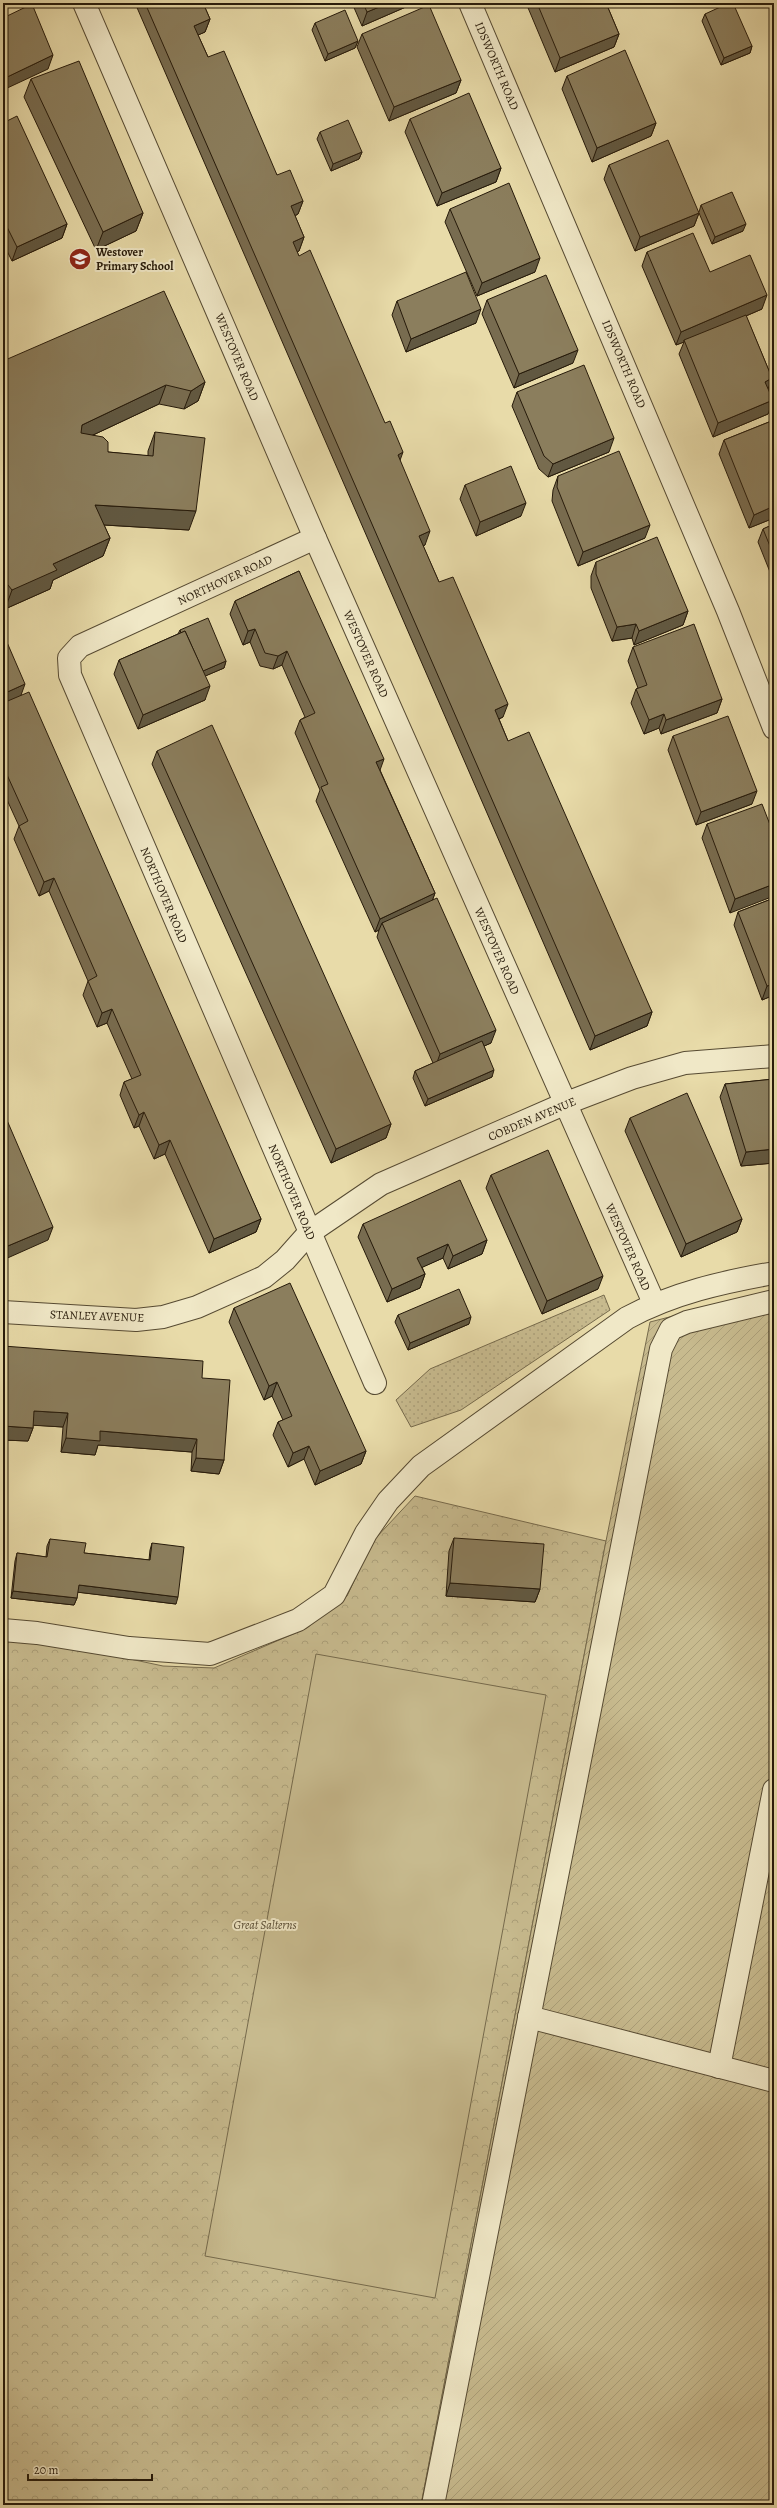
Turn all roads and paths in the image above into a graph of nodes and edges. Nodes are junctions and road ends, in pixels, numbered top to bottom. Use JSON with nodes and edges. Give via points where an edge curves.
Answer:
{"nodes":[{"id":1,"x":84,"y":3,"type":"edge"},
{"id":2,"x":470,"y":3,"type":"edge"},
{"id":3,"x":315,"y":538,"type":"junction"},
{"id":4,"x":774,"y":728,"type":"edge"},
{"id":5,"x":774,"y":1056,"type":"edge"},
{"id":6,"x":564,"y":1104,"type":"junction"},
{"id":7,"x":309,"y":1233,"type":"junction"},
{"id":8,"x":774,"y":1273,"type":"edge"},
{"id":9,"x":774,"y":1301,"type":"edge"},
{"id":10,"x":654,"y":1303,"type":"junction"},
{"id":11,"x":3,"y":1312,"type":"edge"},
{"id":12,"x":375,"y":1382,"type":"dead end"},
{"id":13,"x":3,"y":1630,"type":"edge"},
{"id":14,"x":774,"y":1790,"type":"edge"},
{"id":15,"x":529,"y":2017,"type":"junction"},
{"id":16,"x":719,"y":2067,"type":"junction"},
{"id":17,"x":774,"y":2080,"type":"edge"},
{"id":18,"x":433,"y":2505,"type":"edge"}],
"edges":[{"from":1,"to":3,"type":"street","name":"WESTOVER ROAD"},
{"from":2,"to":4,"type":"street","name":"IDSWORTH ROAD","via":[[728,611]]},
{"from":3,"to":6,"type":"street","name":"WESTOVER ROAD"},
{"from":3,"to":7,"type":"street","name":"NORTHOVER ROAD","via":[[80,646],[69,658],[70,675]]},
{"from":5,"to":6,"type":"street","name":"COBDEN AVENUE","via":[[685,1064],[632,1078]]},
{"from":6,"to":7,"type":"street","name":"COBDEN AVENUE","via":[[381,1184]]},
{"from":6,"to":10,"type":"street","name":"WESTOVER ROAD"},
{"from":7,"to":11,"type":"street","name":"STANLEY AVENUE","via":[[285,1260],[264,1277],[196,1307],[163,1317],[136,1320]]},
{"from":7,"to":12,"type":"street","name":"NORTHOVER ROAD"},
{"from":8,"to":10,"type":"street","via":[[702,1288]]},
{"from":9,"to":15,"type":"street","via":[[687,1322],[671,1329],[661,1349]]},
{"from":10,"to":13,"type":"street","via":[[627,1318],[421,1466],[388,1501],[366,1533],[334,1595],[298,1620],[210,1654],[128,1648]]},
{"from":14,"to":16,"type":"street"},
{"from":15,"to":16,"type":"street"},
{"from":15,"to":18,"type":"street"},
{"from":16,"to":17,"type":"street"}]}
